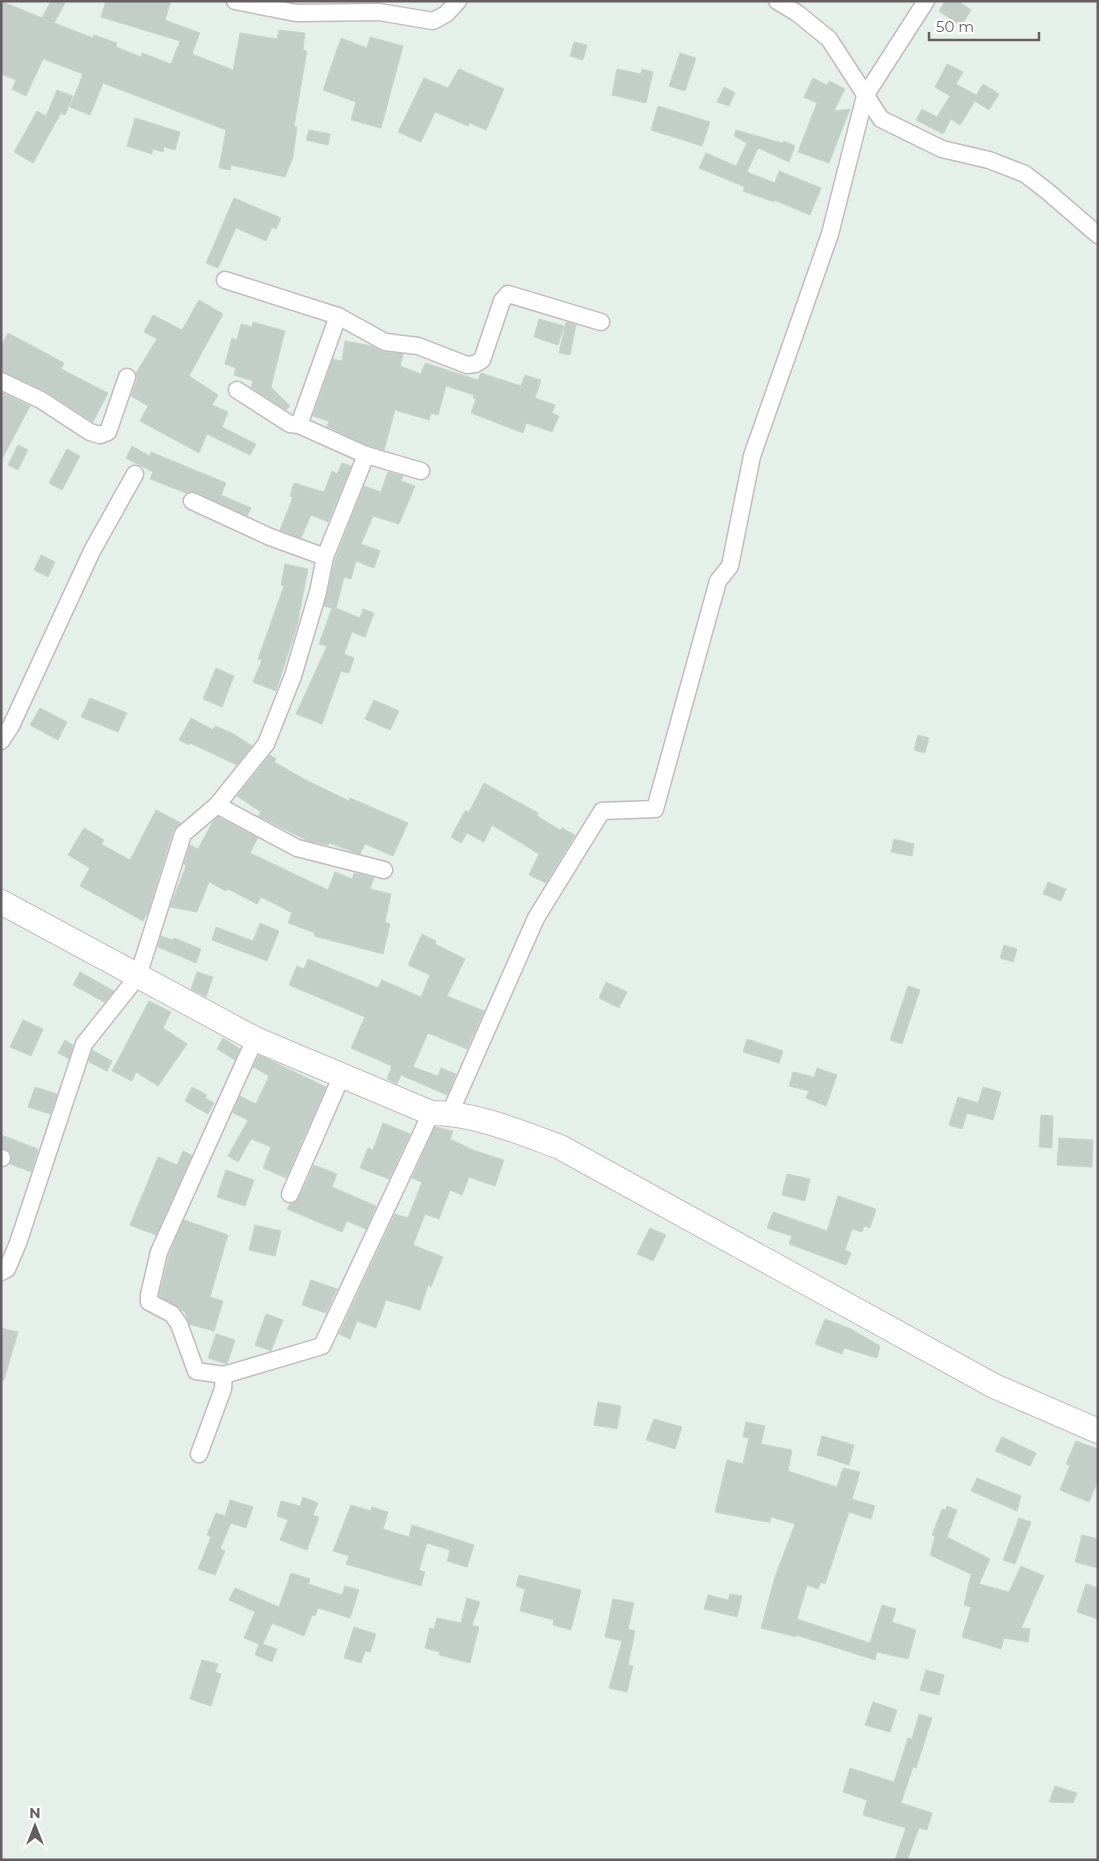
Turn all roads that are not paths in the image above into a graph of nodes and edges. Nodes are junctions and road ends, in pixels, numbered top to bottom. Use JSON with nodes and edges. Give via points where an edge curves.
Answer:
{"nodes":[{"id":1,"x":235,"y":1,"type":"edge"},
{"id":2,"x":458,"y":1,"type":"edge"},
{"id":3,"x":777,"y":1,"type":"edge"},
{"id":4,"x":926,"y":1,"type":"edge"},
{"id":5,"x":866,"y":96,"type":"junction"},
{"id":6,"x":1098,"y":235,"type":"edge"},
{"id":7,"x":225,"y":280,"type":"dead end"},
{"id":8,"x":338,"y":316,"type":"junction"},
{"id":9,"x":601,"y":322,"type":"dead end"},
{"id":10,"x":127,"y":377,"type":"dead end"},
{"id":11,"x":1,"y":381,"type":"edge"},
{"id":12,"x":237,"y":390,"type":"dead end"},
{"id":13,"x":300,"y":425,"type":"junction"},
{"id":14,"x":366,"y":455,"type":"junction"},
{"id":15,"x":421,"y":471,"type":"dead end"},
{"id":16,"x":135,"y":474,"type":"dead end"},
{"id":17,"x":192,"y":501,"type":"dead end"},
{"id":18,"x":325,"y":556,"type":"junction"},
{"id":19,"x":1,"y":741,"type":"edge"},
{"id":20,"x":218,"y":805,"type":"junction"},
{"id":21,"x":384,"y":870,"type":"dead end"},
{"id":22,"x":1,"y":902,"type":"edge"},
{"id":23,"x":138,"y":976,"type":"junction"},
{"id":24,"x":256,"y":1039,"type":"junction"},
{"id":25,"x":342,"y":1075,"type":"junction"},
{"id":26,"x":441,"y":1113,"type":"junction"},
{"id":27,"x":290,"y":1194,"type":"dead end"},
{"id":28,"x":1,"y":1272,"type":"edge"},
{"id":29,"x":224,"y":1375,"type":"junction"},
{"id":30,"x":1098,"y":1431,"type":"edge"},
{"id":31,"x":199,"y":1454,"type":"dead end"}],
"edges":[{"from":1,"to":2,"type":"street","via":[[296,13],[379,12],[433,21],[446,14]]},
{"from":3,"to":5,"type":"street","via":[[828,39]]},
{"from":4,"to":5,"type":"street"},
{"from":5,"to":6,"type":"street","via":[[881,119],[942,149],[990,160],[1025,174]]},
{"from":5,"to":26,"type":"street","via":[[830,234],[752,456],[730,566],[718,580],[655,809],[602,812],[536,918]]},
{"from":7,"to":8,"type":"street"},
{"from":8,"to":9,"type":"street","via":[[385,342],[418,346],[466,365],[482,360],[502,301],[508,294]]},
{"from":8,"to":13,"type":"street"},
{"from":10,"to":11,"type":"street","via":[[108,432],[100,435]]},
{"from":12,"to":13,"type":"street","via":[[290,424]]},
{"from":13,"to":14,"type":"street"},
{"from":14,"to":15,"type":"street"},
{"from":14,"to":18,"type":"street"},
{"from":16,"to":19,"type":"street","via":[[92,551],[11,726]]},
{"from":17,"to":18,"type":"street","via":[[270,537]]},
{"from":18,"to":20,"type":"street","via":[[318,592],[293,676],[266,744]]},
{"from":20,"to":21,"type":"street","via":[[297,848]]},
{"from":20,"to":23,"type":"street","via":[[183,834]]},
{"from":22,"to":23,"type":"street"},
{"from":23,"to":24,"type":"street"},
{"from":23,"to":28,"type":"street","via":[[84,1044],[18,1243],[7,1269]]},
{"from":24,"to":25,"type":"street"},
{"from":24,"to":29,"type":"street","via":[[159,1252],[149,1295],[150,1302],[172,1314],[179,1324],[196,1371]]},
{"from":25,"to":26,"type":"street"},
{"from":25,"to":27,"type":"street"},
{"from":26,"to":29,"type":"street","via":[[322,1346]]},
{"from":26,"to":30,"type":"street","via":[[510,1128],[560,1147],[994,1386]]},
{"from":29,"to":31,"type":"street","via":[[223,1389]]}]}
